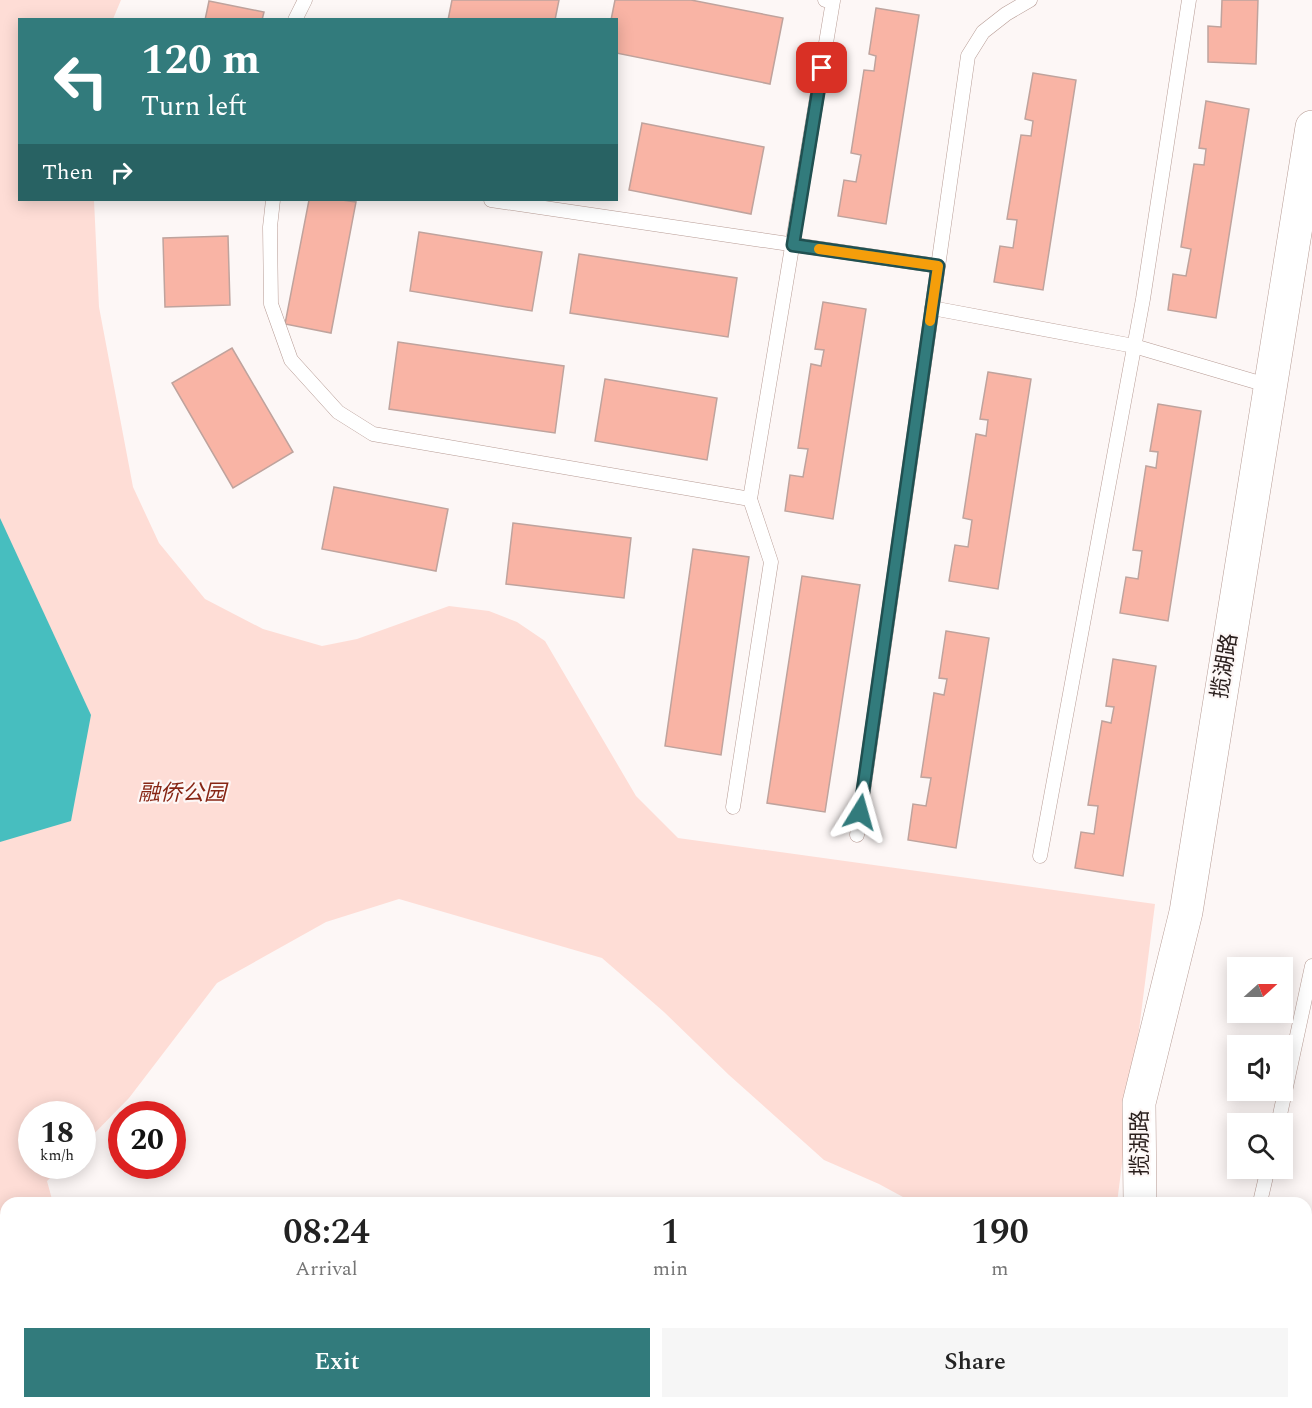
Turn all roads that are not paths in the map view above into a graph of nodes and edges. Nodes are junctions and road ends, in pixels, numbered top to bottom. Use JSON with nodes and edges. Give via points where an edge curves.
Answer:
{"nodes":[{"id":1,"x":305,"y":0,"type":"edge"},
{"id":2,"x":825,"y":0,"type":"edge"},
{"id":3,"x":1030,"y":0,"type":"edge"},
{"id":4,"x":1189,"y":0,"type":"edge"},
{"id":5,"x":296,"y":18,"type":"edge"},
{"id":6,"x":1312,"y":127,"type":"edge"},
{"id":7,"x":273,"y":201,"type":"edge"},
{"id":8,"x":498,"y":201,"type":"edge"},
{"id":9,"x":793,"y":245,"type":"junction"},
{"id":10,"x":938,"y":266,"type":"junction"},
{"id":11,"x":932,"y":308,"type":"junction"},
{"id":12,"x":1134,"y":346,"type":"junction"},
{"id":13,"x":1270,"y":386,"type":"junction"},
{"id":14,"x":750,"y":499,"type":"junction"},
{"id":15,"x":733,"y":807,"type":"dead end"},
{"id":16,"x":857,"y":835,"type":"dead end"},
{"id":17,"x":1040,"y":856,"type":"dead end"},
{"id":18,"x":1312,"y":966,"type":"edge"},
{"id":19,"x":1280,"y":1113,"type":"edge"},
{"id":20,"x":1265,"y":1179,"type":"edge"},
{"id":21,"x":1140,"y":1197,"type":"edge"},
{"id":22,"x":1261,"y":1197,"type":"edge"}],
"edges":[{"from":1,"to":5,"type":"lane"},
{"from":2,"to":9,"type":"lane","via":[[833,2]]},
{"from":3,"to":10,"type":"lane","via":[[983,32],[968,56]]},
{"from":4,"to":12,"type":"lane"},
{"from":6,"to":13,"type":"street","name":"揽湖路"},
{"from":7,"to":14,"type":"lane","via":[[271,304],[291,360],[338,412],[373,434]]},
{"from":8,"to":9,"type":"lane"},
{"from":9,"to":10,"type":"lane"},
{"from":9,"to":14,"type":"lane"},
{"from":10,"to":11,"type":"lane"},
{"from":11,"to":12,"type":"lane"},
{"from":11,"to":16,"type":"lane"},
{"from":12,"to":13,"type":"lane"},
{"from":12,"to":17,"type":"lane"},
{"from":13,"to":21,"type":"street","name":"揽湖路","via":[[1186,912],[1139,1103]]},
{"from":14,"to":15,"type":"lane","via":[[771,562]]},
{"from":18,"to":19,"type":"lane"},
{"from":20,"to":22,"type":"lane"}]}
